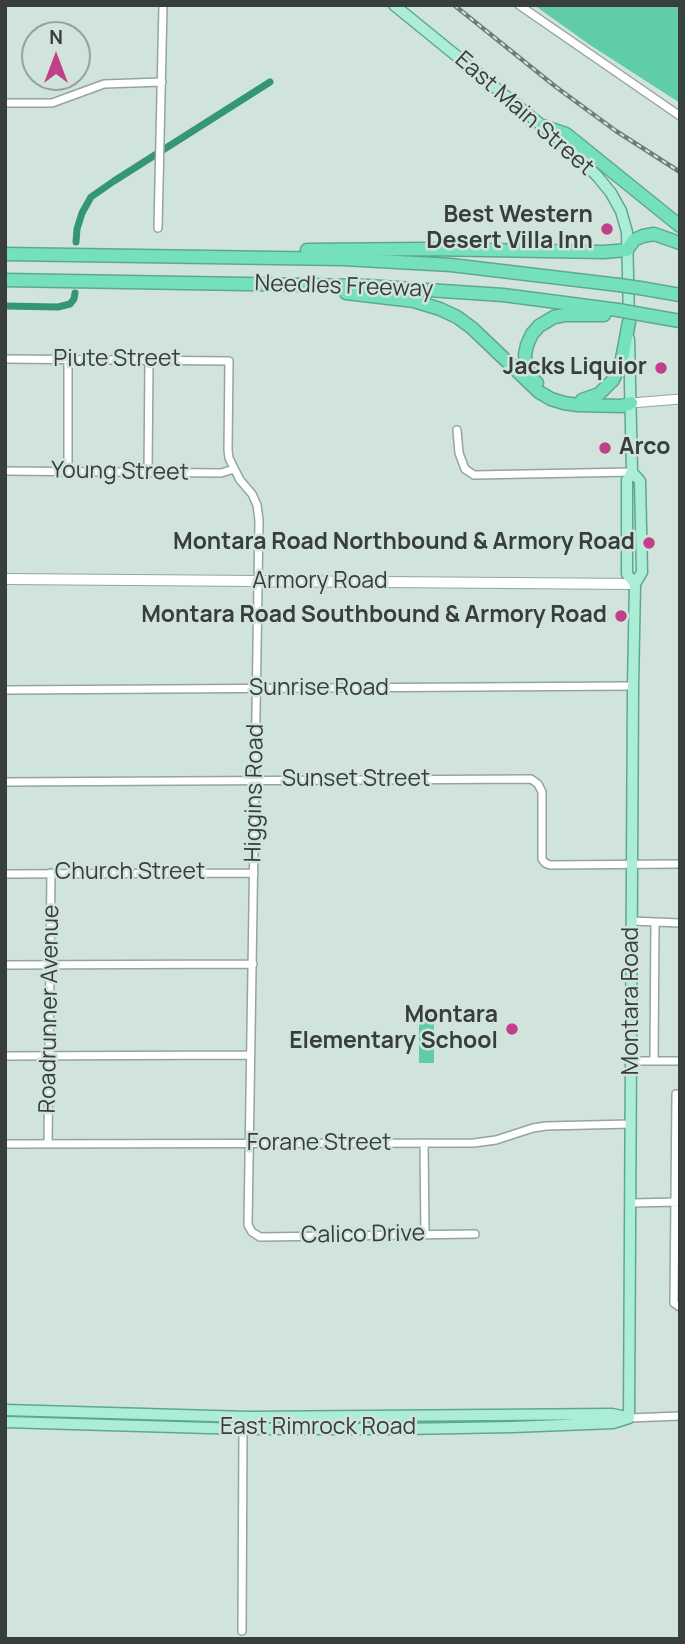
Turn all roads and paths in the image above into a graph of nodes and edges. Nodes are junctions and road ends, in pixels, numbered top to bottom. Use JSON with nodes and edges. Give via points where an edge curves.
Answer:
{"nodes":[{"id":1,"x":163,"y":5,"type":"edge"},
{"id":2,"x":394,"y":5,"type":"edge"},
{"id":3,"x":519,"y":5,"type":"edge"},
{"id":4,"x":162,"y":82,"type":"junction"},
{"id":5,"x":5,"y":103,"type":"edge"},
{"id":6,"x":680,"y":116,"type":"edge"},
{"id":7,"x":543,"y":126,"type":"junction"},
{"id":8,"x":680,"y":226,"type":"edge"},
{"id":9,"x":158,"y":228,"type":"dead end"},
{"id":10,"x":680,"y":243,"type":"edge"},
{"id":11,"x":627,"y":250,"type":"junction"},
{"id":12,"x":5,"y":254,"type":"edge"},
{"id":13,"x":178,"y":256,"type":"junction"},
{"id":14,"x":5,"y":280,"type":"edge"},
{"id":15,"x":231,"y":283,"type":"junction"},
{"id":16,"x":680,"y":295,"type":"edge"},
{"id":17,"x":629,"y":316,"type":"junction"},
{"id":18,"x":680,"y":323,"type":"edge"},
{"id":19,"x":5,"y":359,"type":"edge"},
{"id":20,"x":68,"y":360,"type":"junction"},
{"id":21,"x":149,"y":360,"type":"junction"},
{"id":22,"x":229,"y":361,"type":"joint"},
{"id":23,"x":680,"y":399,"type":"edge"},
{"id":24,"x":582,"y":400,"type":"junction"},
{"id":25,"x":631,"y":403,"type":"junction"},
{"id":26,"x":457,"y":430,"type":"dead end"},
{"id":27,"x":234,"y":469,"type":"junction"},
{"id":28,"x":5,"y":471,"type":"edge"},
{"id":29,"x":68,"y":472,"type":"junction"},
{"id":30,"x":148,"y":472,"type":"junction"},
{"id":31,"x":632,"y":472,"type":"junction"},
{"id":32,"x":5,"y":579,"type":"edge"},
{"id":33,"x":258,"y":582,"type":"junction"},
{"id":34,"x":635,"y":584,"type":"junction"},
{"id":35,"x":633,"y":686,"type":"junction"},
{"id":36,"x":256,"y":689,"type":"junction"},
{"id":37,"x":5,"y":690,"type":"edge"},
{"id":38,"x":254,"y":781,"type":"junction"},
{"id":39,"x":5,"y":782,"type":"edge"},
{"id":40,"x":632,"y":864,"type":"junction"},
{"id":41,"x":680,"y":864,"type":"edge"},
{"id":42,"x":5,"y":873,"type":"edge"},
{"id":43,"x":51,"y":873,"type":"junction"},
{"id":44,"x":254,"y":873,"type":"junction"},
{"id":45,"x":632,"y":922,"type":"junction"},
{"id":46,"x":655,"y":922,"type":"junction"},
{"id":47,"x":680,"y":923,"type":"edge"},
{"id":48,"x":253,"y":964,"type":"junction"},
{"id":49,"x":5,"y":965,"type":"edge"},
{"id":50,"x":50,"y":965,"type":"junction"},
{"id":51,"x":49,"y":1055,"type":"junction"},
{"id":52,"x":251,"y":1055,"type":"junction"},
{"id":53,"x":5,"y":1056,"type":"edge"},
{"id":54,"x":631,"y":1061,"type":"junction"},
{"id":55,"x":654,"y":1061,"type":"junction"},
{"id":56,"x":680,"y":1061,"type":"edge"},
{"id":57,"x":680,"y":1094,"type":"edge"},
{"id":58,"x":631,"y":1124,"type":"junction"},
{"id":59,"x":424,"y":1143,"type":"junction"},
{"id":60,"x":5,"y":1144,"type":"edge"},
{"id":61,"x":48,"y":1144,"type":"junction"},
{"id":62,"x":249,"y":1144,"type":"junction"},
{"id":63,"x":678,"y":1172,"type":"edge"},
{"id":64,"x":678,"y":1202,"type":"edge"},
{"id":65,"x":631,"y":1203,"type":"junction"},
{"id":66,"x":252,"y":1232,"type":"joint"},
{"id":67,"x":425,"y":1234,"type":"junction"},
{"id":68,"x":475,"y":1234,"type":"dead end"},
{"id":69,"x":680,"y":1307,"type":"edge"},
{"id":70,"x":5,"y":1410,"type":"edge"},
{"id":71,"x":680,"y":1416,"type":"edge"},
{"id":72,"x":629,"y":1418,"type":"junction"},
{"id":73,"x":5,"y":1422,"type":"edge"},
{"id":74,"x":243,"y":1429,"type":"junction"},
{"id":75,"x":242,"y":1631,"type":"dead end"}],
"edges":[{"from":1,"to":4,"type":"street"},
{"from":2,"to":7,"type":"main road","name":"East Main Street"},
{"from":3,"to":6,"type":"street"},
{"from":4,"to":5,"type":"street","via":[[104,84],[51,103]]},
{"from":4,"to":9,"type":"street"},
{"from":7,"to":8,"type":"highway","via":[[566,134]]},
{"from":7,"to":11,"type":"main road","name":"East Main Street","via":[[611,193],[627,232]]},
{"from":10,"to":11,"type":"highway","via":[[654,234],[634,240]]},
{"from":11,"to":13,"type":"highway","via":[[313,250]]},
{"from":11,"to":17,"type":"main road","name":"East Main Street"},
{"from":12,"to":13,"type":"highway","name":"Needles Freeway"},
{"from":13,"to":16,"type":"highway","name":"Needles Freeway","bridge":true,"via":[[294,257],[510,271]]},
{"from":14,"to":15,"type":"highway","name":"Needles Freeway"},
{"from":15,"to":17,"type":"highway","name":"Needles Freeway","via":[[440,290]]},
{"from":15,"to":25,"type":"highway","via":[[428,304],[472,328],[551,399],[578,405]]},
{"from":17,"to":18,"type":"highway","name":"Needles Freeway"},
{"from":17,"to":24,"type":"highway","via":[[622,359],[613,380],[599,394]]},
{"from":17,"to":24,"type":"highway","via":[[554,317],[532,334],[525,355],[531,377],[559,396]]},
{"from":17,"to":25,"type":"main road","name":"East Main Street"},
{"from":19,"to":20,"type":"street","name":"Piute Street"},
{"from":20,"to":21,"type":"street","name":"Piute Street"},
{"from":20,"to":29,"type":"street"},
{"from":21,"to":22,"type":"street","name":"Piute Street"},
{"from":21,"to":30,"type":"street"},
{"from":22,"to":27,"type":"street","name":"Higgins Road","via":[[228,450]]},
{"from":23,"to":25,"type":"street"},
{"from":24,"to":25,"type":"highway"},
{"from":25,"to":31,"type":"main road","name":"Montara Road"},
{"from":26,"to":31,"type":"street","via":[[465,469],[474,475]]},
{"from":27,"to":30,"type":"street","name":"Young Street","via":[[221,473]]},
{"from":27,"to":33,"type":"street","name":"Higgins Road","via":[[257,505]]},
{"from":28,"to":29,"type":"street","name":"Young Street"},
{"from":29,"to":30,"type":"street","name":"Young Street"},
{"from":31,"to":34,"type":"main road","name":"Montara Road","via":[[640,481],[642,572]]},
{"from":32,"to":33,"type":"main road","name":"Armory Road"},
{"from":33,"to":34,"type":"main road","name":"Armory Road"},
{"from":33,"to":36,"type":"street","name":"Higgins Road"},
{"from":34,"to":35,"type":"main road","name":"Montara Road"},
{"from":35,"to":36,"type":"street","name":"Sunrise Road"},
{"from":35,"to":40,"type":"main road","name":"Montara Road"},
{"from":36,"to":37,"type":"street","name":"Sunrise Road"},
{"from":36,"to":38,"type":"street","name":"Higgins Road"},
{"from":38,"to":39,"type":"street","name":"Sunset Street"},
{"from":38,"to":40,"type":"street","name":"Sunset Street","via":[[531,779],[542,792],[545,863]]},
{"from":38,"to":44,"type":"street","name":"Higgins Road"},
{"from":40,"to":41,"type":"street"},
{"from":40,"to":45,"type":"main road","name":"Montara Road"},
{"from":42,"to":43,"type":"street","name":"Church Street"},
{"from":43,"to":44,"type":"street","name":"Church Street"},
{"from":43,"to":50,"type":"street","name":"Roadrunner Avenue"},
{"from":44,"to":48,"type":"street","name":"Higgins Road"},
{"from":45,"to":46,"type":"street"},
{"from":45,"to":54,"type":"main road","name":"Montara Road"},
{"from":46,"to":47,"type":"street"},
{"from":46,"to":55,"type":"street"},
{"from":48,"to":50,"type":"street"},
{"from":48,"to":52,"type":"street","name":"Higgins Road"},
{"from":49,"to":50,"type":"street"},
{"from":50,"to":51,"type":"street","name":"Roadrunner Avenue"},
{"from":51,"to":52,"type":"street"},
{"from":51,"to":53,"type":"street"},
{"from":51,"to":61,"type":"street","name":"Roadrunner Avenue"},
{"from":52,"to":62,"type":"street","name":"Higgins Road"},
{"from":54,"to":55,"type":"street"},
{"from":54,"to":58,"type":"main road","name":"Montara Road"},
{"from":55,"to":56,"type":"street"},
{"from":57,"to":63,"type":"street","via":[[676,1094]]},
{"from":58,"to":59,"type":"street","name":"Forane Street","via":[[546,1126],[496,1140]]},
{"from":58,"to":65,"type":"main road","name":"Montara Road"},
{"from":59,"to":62,"type":"street","name":"Forane Street"},
{"from":59,"to":67,"type":"street"},
{"from":60,"to":61,"type":"street","name":"Forane Street"},
{"from":61,"to":62,"type":"street","name":"Forane Street"},
{"from":62,"to":66,"type":"street","name":"Higgins Road","via":[[248,1225]]},
{"from":63,"to":64,"type":"street"},
{"from":64,"to":65,"type":"street"},
{"from":64,"to":69,"type":"street","via":[[674,1303]]},
{"from":65,"to":72,"type":"main road","name":"Montara Road"},
{"from":66,"to":67,"type":"street","name":"Calico Drive","via":[[260,1237]]},
{"from":67,"to":68,"type":"street","name":"Calico Drive"},
{"from":70,"to":72,"type":"main road","name":"East Rimrock Road","via":[[248,1417],[612,1414]]},
{"from":71,"to":72,"type":"street","name":"East Rimrock Road"},
{"from":72,"to":74,"type":"main road","name":"East Rimrock Road","via":[[613,1423],[513,1427]]},
{"from":73,"to":74,"type":"main road","name":"East Rimrock Road"},
{"from":74,"to":75,"type":"street"}]}
